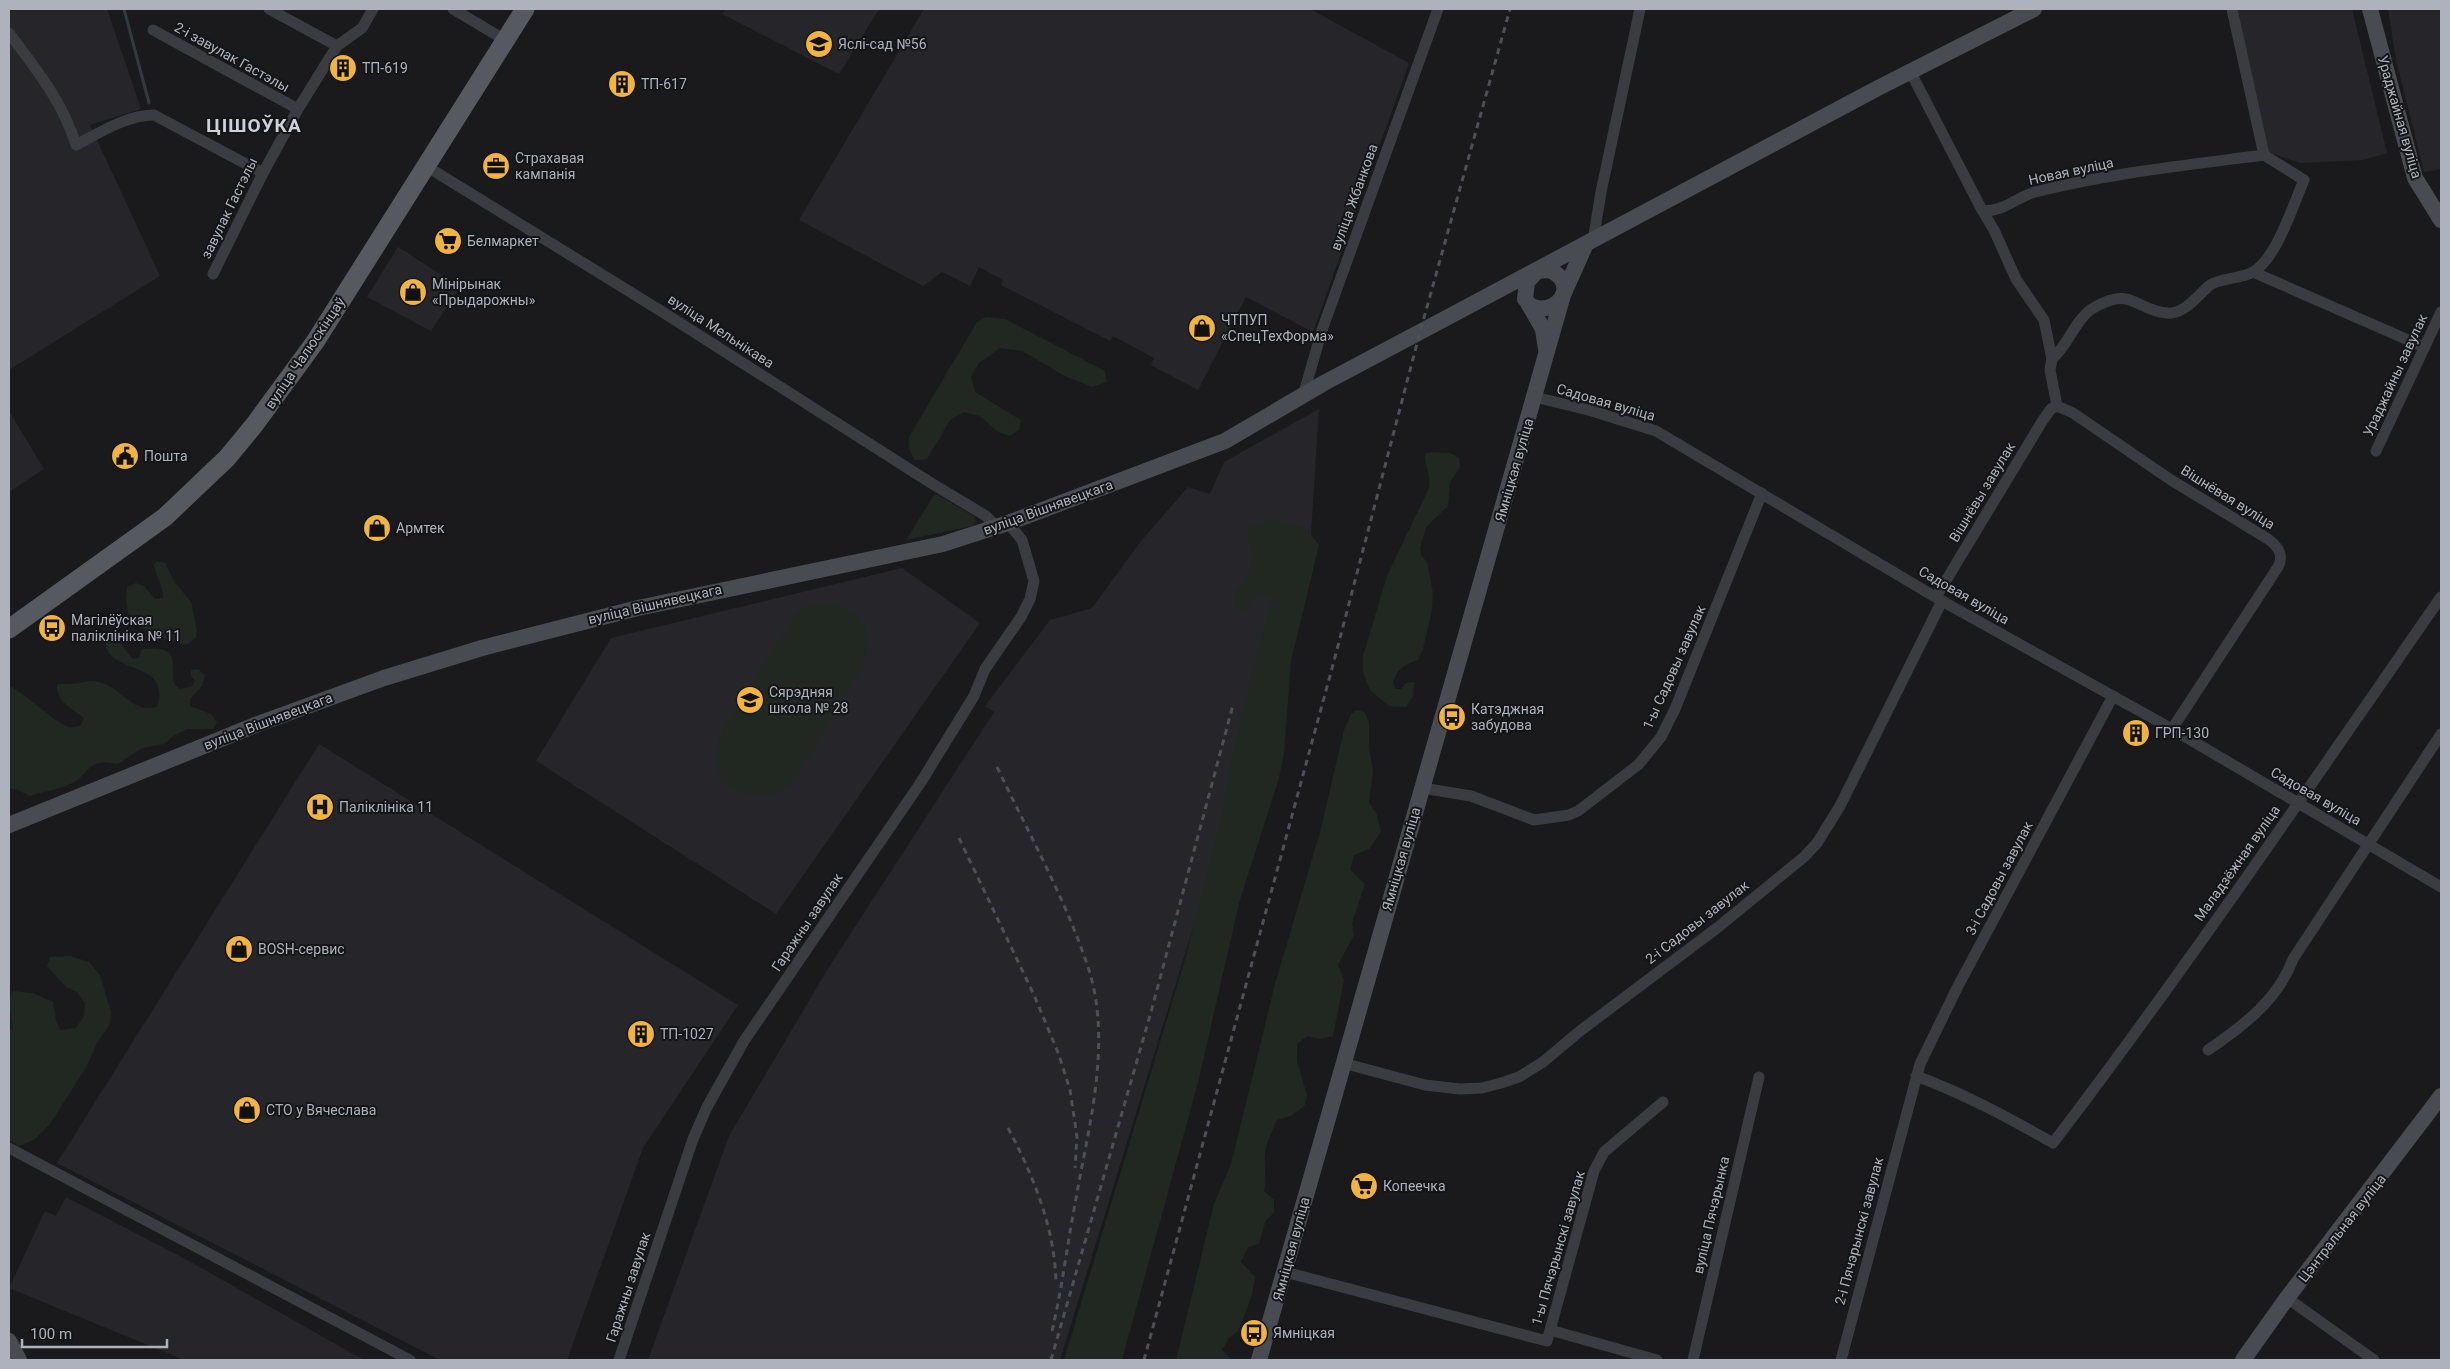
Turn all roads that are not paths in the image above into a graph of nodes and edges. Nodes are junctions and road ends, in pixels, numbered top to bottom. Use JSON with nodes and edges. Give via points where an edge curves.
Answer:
{"nodes":[{"id":1,"x":268,"y":9,"type":"edge"},
{"id":2,"x":373,"y":9,"type":"edge"},
{"id":3,"x":453,"y":9,"type":"edge"},
{"id":4,"x":525,"y":9,"type":"edge"},
{"id":5,"x":1438,"y":9,"type":"edge"},
{"id":6,"x":1640,"y":9,"type":"edge"},
{"id":7,"x":2034,"y":9,"type":"edge"},
{"id":8,"x":2232,"y":9,"type":"edge"},
{"id":9,"x":2370,"y":9,"type":"edge"},
{"id":10,"x":152,"y":30,"type":"dead end"},
{"id":11,"x":9,"y":33,"type":"edge"},
{"id":12,"x":505,"y":40,"type":"junction"},
{"id":13,"x":337,"y":46,"type":"junction"},
{"id":14,"x":1910,"y":71,"type":"junction"},
{"id":15,"x":298,"y":110,"type":"junction"},
{"id":16,"x":2264,"y":154,"type":"junction"},
{"id":17,"x":426,"y":166,"type":"junction"},
{"id":18,"x":263,"y":173,"type":"junction"},
{"id":19,"x":2434,"y":198,"type":"edge"},
{"id":20,"x":1982,"y":210,"type":"junction"},
{"id":21,"x":2441,"y":220,"type":"edge"},
{"id":22,"x":1589,"y":243,"type":"junction"},
{"id":23,"x":1537,"y":271,"type":"junction"},
{"id":24,"x":2253,"y":272,"type":"junction"},
{"id":25,"x":213,"y":274,"type":"dead end"},
{"id":26,"x":1494,"y":294,"type":"junction"},
{"id":27,"x":1563,"y":295,"type":"junction"},
{"id":28,"x":1528,"y":302,"type":"junction"},
{"id":29,"x":2441,"y":312,"type":"edge"},
{"id":30,"x":2424,"y":347,"type":"junction"},
{"id":31,"x":1547,"y":359,"type":"junction"},
{"id":32,"x":2052,"y":359,"type":"junction"},
{"id":33,"x":1303,"y":396,"type":"junction"},
{"id":34,"x":1535,"y":397,"type":"junction"},
{"id":35,"x":2057,"y":406,"type":"junction"},
{"id":36,"x":2376,"y":451,"type":"dead end"},
{"id":37,"x":1762,"y":493,"type":"junction"},
{"id":38,"x":1002,"y":525,"type":"junction"},
{"id":39,"x":2441,"y":598,"type":"edge"},
{"id":40,"x":1939,"y":599,"type":"junction"},
{"id":41,"x":9,"y":629,"type":"edge"},
{"id":42,"x":2113,"y":696,"type":"junction"},
{"id":43,"x":2172,"y":729,"type":"junction"},
{"id":44,"x":2441,"y":734,"type":"edge"},
{"id":45,"x":1422,"y":788,"type":"junction"},
{"id":46,"x":2298,"y":804,"type":"junction"},
{"id":47,"x":9,"y":825,"type":"edge"},
{"id":48,"x":2369,"y":843,"type":"junction"},
{"id":49,"x":2441,"y":887,"type":"edge"},
{"id":50,"x":2208,"y":1050,"type":"dead end"},
{"id":51,"x":1344,"y":1063,"type":"junction"},
{"id":52,"x":1916,"y":1076,"type":"junction"},
{"id":53,"x":1760,"y":1077,"type":"dead end"},
{"id":54,"x":2441,"y":1096,"type":"edge"},
{"id":55,"x":1663,"y":1102,"type":"dead end"},
{"id":56,"x":1906,"y":1110,"type":"joint"},
{"id":57,"x":9,"y":1148,"type":"edge"},
{"id":58,"x":1285,"y":1272,"type":"junction"},
{"id":59,"x":2287,"y":1298,"type":"junction"},
{"id":60,"x":1549,"y":1335,"type":"junction"},
{"id":61,"x":9,"y":1341,"type":"edge"},
{"id":62,"x":19,"y":1360,"type":"edge"},
{"id":63,"x":410,"y":1360,"type":"edge"},
{"id":64,"x":619,"y":1360,"type":"edge"},
{"id":65,"x":1260,"y":1360,"type":"edge"},
{"id":66,"x":1657,"y":1360,"type":"edge"},
{"id":67,"x":1692,"y":1360,"type":"edge"},
{"id":68,"x":1841,"y":1360,"type":"edge"},
{"id":69,"x":2242,"y":1360,"type":"edge"},
{"id":70,"x":2374,"y":1360,"type":"edge"}],
"edges":[{"from":1,"to":13,"type":"street"},
{"from":2,"to":13,"type":"street","name":"завулак Гастэлы","via":[[362,28]]},
{"from":3,"to":12,"type":"street"},
{"from":4,"to":12,"type":"main road","name":"вуліца Чалюскінцаў"},
{"from":5,"to":33,"type":"street","name":"вуліца Жбанкова","via":[[1322,330]]},
{"from":6,"to":22,"type":"street"},
{"from":7,"to":14,"type":"main road","name":"вуліца Вішнявецкага"},
{"from":8,"to":16,"type":"street"},
{"from":9,"to":19,"type":"main road","name":"Ураджайная вуліца","via":[[2415,178]]},
{"from":10,"to":15,"type":"street","name":"2-і завулак Гастэлы"},
{"from":11,"to":18,"type":"street","via":[[69,120],[76,146],[105,130],[143,115],[154,115]]},
{"from":12,"to":17,"type":"main road","name":"вуліца Чалюскінцаў"},
{"from":13,"to":15,"type":"street","name":"завулак Гастэлы"},
{"from":14,"to":20,"type":"street"},
{"from":14,"to":22,"type":"main road","name":"вуліца Вішнявецкага"},
{"from":15,"to":18,"type":"street","name":"завулак Гастэлы"},
{"from":16,"to":20,"type":"street","name":"Новая вуліца","via":[[2034,192],[1998,208]]},
{"from":16,"to":24,"type":"street","via":[[2304,180],[2267,262]]},
{"from":17,"to":38,"type":"street","name":"вуліца Мельнікава","via":[[661,311],[931,484]]},
{"from":17,"to":41,"type":"main road","name":"вуліца Чалюскінцаў","via":[[315,342],[276,397],[226,458],[164,516]]},
{"from":18,"to":25,"type":"street","name":"завулак Гастэлы"},
{"from":19,"to":21,"type":"main road","name":"Ураджайная вуліца"},
{"from":20,"to":32,"type":"street","via":[[2016,279],[2044,320]]},
{"from":22,"to":23,"type":"main road","name":"вуліца Вішнявецкага"},
{"from":22,"to":27,"type":"main road","name":"Ямніцкая вуліца"},
{"from":23,"to":26,"type":"main road","name":"вуліца Вішнявецкага"},
{"from":23,"to":27,"type":"main road","via":[[1549,270],[1560,276]]},
{"from":23,"to":28,"type":"main road","via":[[1527,282]]},
{"from":24,"to":30,"type":"street"},
{"from":24,"to":32,"type":"street","via":[[2213,284],[2186,306],[2170,313],[2124,298],[2094,307],[2085,314]]},
{"from":26,"to":28,"type":"main road","via":[[1511,295]]},
{"from":26,"to":33,"type":"main road","name":"вуліца Вішнявецкага"},
{"from":27,"to":28,"type":"main road","via":[[1551,307],[1542,308]]},
{"from":27,"to":31,"type":"main road","name":"Ямніцкая вуліца"},
{"from":28,"to":31,"type":"main road","via":[[1544,329]]},
{"from":29,"to":30,"type":"street","name":"Ураджайны завулак"},
{"from":30,"to":36,"type":"street","name":"Ураджайны завулак"},
{"from":31,"to":34,"type":"main road","name":"Ямніцкая вуліца"},
{"from":32,"to":35,"type":"street","via":[[2050,370]]},
{"from":33,"to":38,"type":"main road","name":"вуліца Вішнявецкага","via":[[1226,441]]},
{"from":34,"to":37,"type":"street","name":"Садовая вуліца","via":[[1656,431]]},
{"from":34,"to":45,"type":"main road","name":"Ямніцкая вуліца"},
{"from":35,"to":40,"type":"street","name":"Вішнёвы завулак","via":[[2042,420]]},
{"from":35,"to":43,"type":"street","name":"Вішнёвая вуліца","via":[[2074,413],[2170,480],[2268,539],[2280,551],[2278,567]]},
{"from":37,"to":40,"type":"street","name":"Садовая вуліца"},
{"from":37,"to":45,"type":"street","name":"1-ы Садовы завулак","via":[[1675,710],[1661,737],[1638,764],[1578,811],[1541,821],[1471,796]]},
{"from":38,"to":47,"type":"main road","name":"вуліца Вішнявецкага","via":[[942,544],[646,606],[482,648],[384,678],[258,724]]},
{"from":38,"to":64,"type":"street","name":"Гаражны завулак","via":[[1022,540],[1034,581],[1030,599],[985,669],[974,696],[921,782],[749,1034],[707,1107],[693,1139]]},
{"from":39,"to":46,"type":"street","name":"Маладзёжная вуліца"},
{"from":40,"to":42,"type":"street","name":"Садовая вуліца"},
{"from":40,"to":51,"type":"street","name":"2-і Садовы завулак","via":[[1840,806],[1817,843],[1717,928],[1543,1062],[1527,1073],[1501,1083],[1460,1089],[1425,1085]]},
{"from":42,"to":43,"type":"street","name":"Садовая вуліца"},
{"from":42,"to":52,"type":"street","name":"3-і Садовы завулак","via":[[1957,988]]},
{"from":43,"to":46,"type":"street","name":"Садовая вуліца"},
{"from":44,"to":48,"type":"street"},
{"from":45,"to":51,"type":"main road","name":"Ямніцкая вуліца"},
{"from":46,"to":48,"type":"street","name":"Садовая вуліца"},
{"from":46,"to":52,"type":"street","name":"Маладзёжная вуліца","via":[[2093,1092],[2053,1143],[1989,1106]]},
{"from":48,"to":49,"type":"street"},
{"from":48,"to":50,"type":"street","via":[[2293,959],[2286,978],[2269,1002]]},
{"from":51,"to":58,"type":"main road","name":"Ямніцкая вуліца"},
{"from":52,"to":56,"type":"street","name":"3-і Садовы завулак"},
{"from":53,"to":67,"type":"street","name":"вуліца Пячэрынка"},
{"from":54,"to":59,"type":"main road","name":"Цэнтральная вуліца"},
{"from":55,"to":60,"type":"street","name":"1-ы Пячэрынскі завулак","via":[[1604,1152],[1594,1171]]},
{"from":56,"to":68,"type":"street","name":"2-і Пячэрынскі завулак"},
{"from":57,"to":63,"type":"street"},
{"from":58,"to":60,"type":"street"},
{"from":58,"to":65,"type":"main road","name":"Ямніцкая вуліца"},
{"from":59,"to":69,"type":"main road","name":"Цэнтральная вуліца"},
{"from":59,"to":70,"type":"street"},
{"from":60,"to":66,"type":"street"},
{"from":61,"to":62,"type":"main road"}]}
